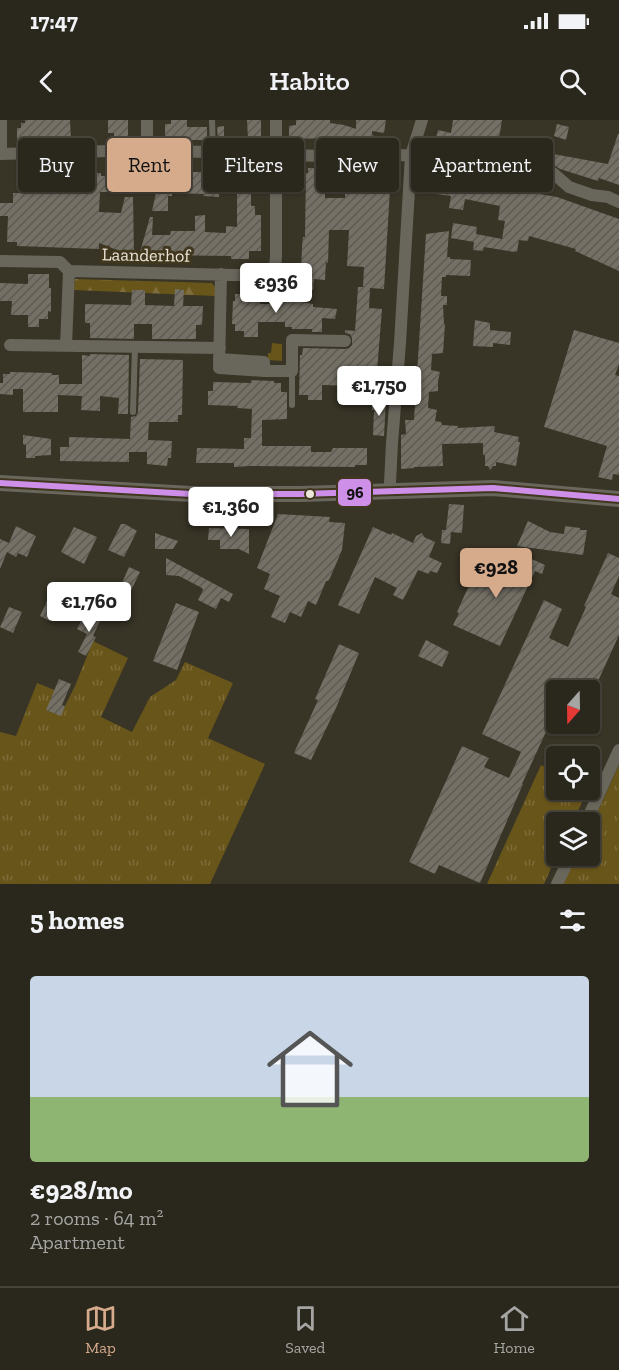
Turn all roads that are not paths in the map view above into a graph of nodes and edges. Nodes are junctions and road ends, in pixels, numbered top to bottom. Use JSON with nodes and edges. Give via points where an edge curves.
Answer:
{"nodes":[{"id":1,"x":0,"y":120,"type":"edge"},
{"id":2,"x":147,"y":120,"type":"edge"},
{"id":3,"x":213,"y":120,"type":"edge"},
{"id":4,"x":276,"y":120,"type":"edge"},
{"id":5,"x":422,"y":120,"type":"edge"},
{"id":6,"x":147,"y":138,"type":"edge"},
{"id":7,"x":213,"y":138,"type":"edge"},
{"id":8,"x":276,"y":138,"type":"edge"},
{"id":9,"x":416,"y":138,"type":"edge"},
{"id":10,"x":107,"y":151,"type":"edge"},
{"id":11,"x":0,"y":154,"type":"edge"},
{"id":12,"x":304,"y":155,"type":"edge"},
{"id":13,"x":411,"y":156,"type":"joint"},
{"id":14,"x":553,"y":173,"type":"edge"},
{"id":15,"x":276,"y":192,"type":"edge"},
{"id":16,"x":619,"y":201,"type":"edge"},
{"id":17,"x":0,"y":261,"type":"edge"},
{"id":18,"x":69,"y":271,"type":"junction"},
{"id":19,"x":221,"y":274,"type":"junction"},
{"id":20,"x":345,"y":341,"type":"dead end"},
{"id":21,"x":10,"y":345,"type":"dead end"},
{"id":22,"x":66,"y":346,"type":"junction"},
{"id":23,"x":135,"y":347,"type":"junction"},
{"id":24,"x":219,"y":353,"type":"junction"},
{"id":25,"x":292,"y":371,"type":"junction"},
{"id":26,"x":292,"y":405,"type":"dead end"},
{"id":27,"x":133,"y":412,"type":"dead end"},
{"id":28,"x":0,"y":483,"type":"edge"},
{"id":29,"x":391,"y":491,"type":"junction"},
{"id":30,"x":619,"y":499,"type":"edge"},
{"id":31,"x":619,"y":750,"type":"edge"},
{"id":32,"x":591,"y":812,"type":"edge"},
{"id":33,"x":566,"y":866,"type":"edge"},
{"id":34,"x":558,"y":884,"type":"edge"}],
"edges":[{"from":1,"to":11,"type":"street"},
{"from":2,"to":6,"type":"street"},
{"from":3,"to":7,"type":"lane"},
{"from":4,"to":8,"type":"street"},
{"from":5,"to":9,"type":"street"},
{"from":10,"to":11,"type":"street"},
{"from":12,"to":13,"type":"street"},
{"from":13,"to":29,"type":"street"},
{"from":14,"to":16,"type":"street","via":[[569,187]]},
{"from":15,"to":19,"type":"street","name":"Laanderhof","via":[[274,276]]},
{"from":17,"to":18,"type":"street","name":"Laanderhof","via":[[60,262]]},
{"from":18,"to":19,"type":"street","name":"Laanderhof"},
{"from":18,"to":22,"type":"street"},
{"from":19,"to":24,"type":"street"},
{"from":20,"to":25,"type":"street","via":[[292,340]]},
{"from":21,"to":22,"type":"street"},
{"from":22,"to":23,"type":"street"},
{"from":23,"to":24,"type":"street"},
{"from":23,"to":27,"type":"lane"},
{"from":24,"to":25,"type":"street","via":[[219,368]]},
{"from":25,"to":26,"type":"lane"},
{"from":28,"to":29,"type":"street","via":[[191,494]]},
{"from":29,"to":30,"type":"street","via":[[493,488]]},
{"from":31,"to":32,"type":"street"},
{"from":33,"to":34,"type":"street"}]}
